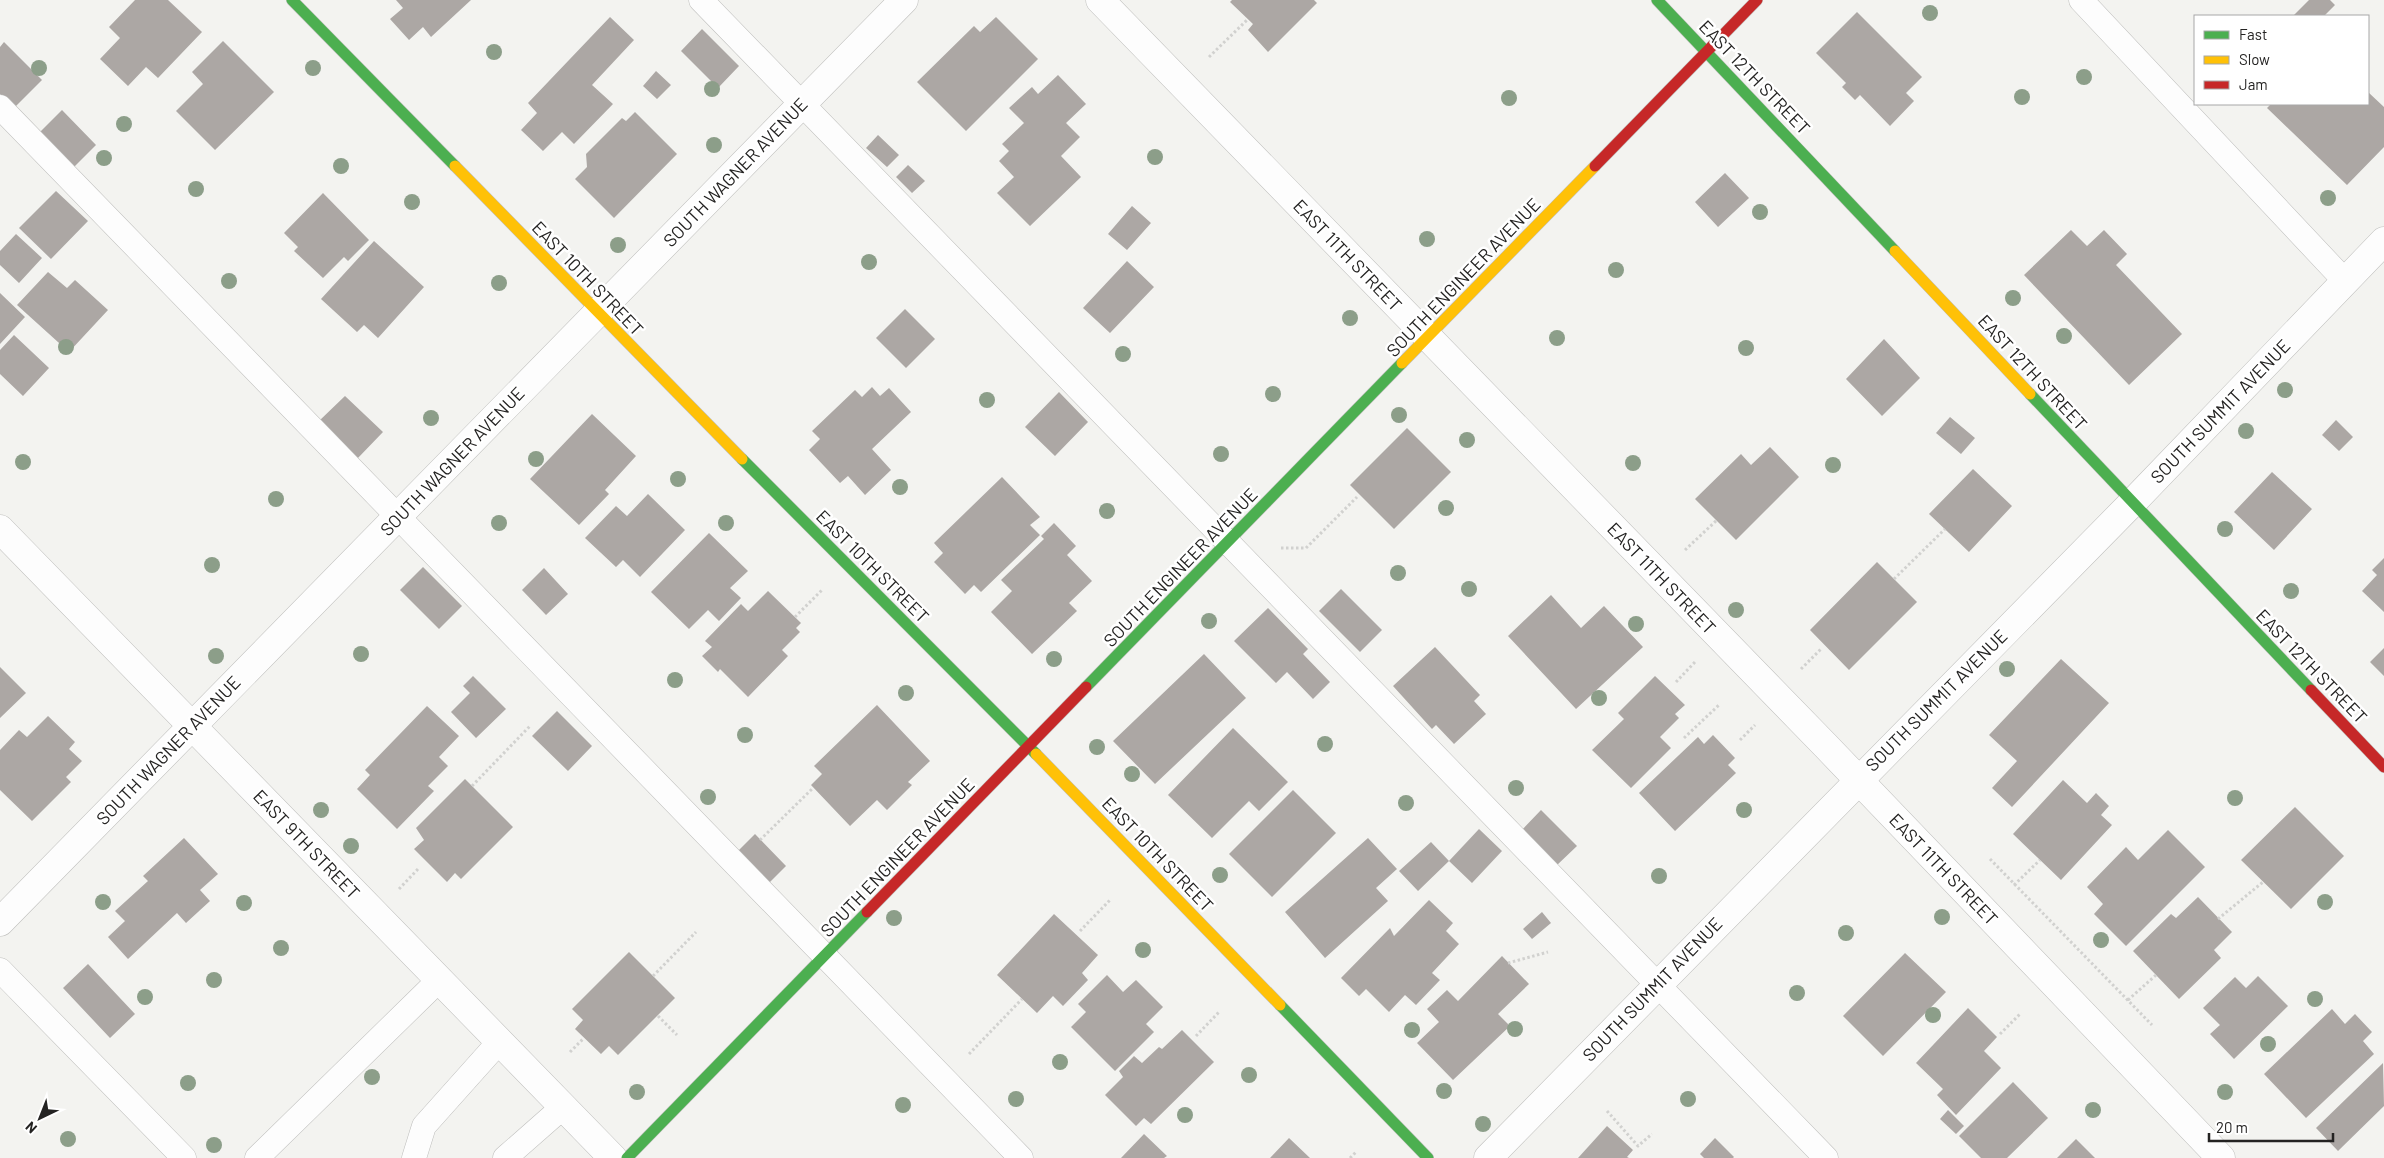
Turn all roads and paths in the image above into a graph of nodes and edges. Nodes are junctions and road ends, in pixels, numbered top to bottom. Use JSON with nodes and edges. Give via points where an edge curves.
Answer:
{"nodes":[{"id":1,"x":292,"y":0,"type":"edge"},
{"id":2,"x":701,"y":0,"type":"edge"},
{"id":3,"x":904,"y":0,"type":"edge"},
{"id":4,"x":1100,"y":0,"type":"edge"},
{"id":5,"x":1657,"y":0,"type":"edge"},
{"id":6,"x":1757,"y":0,"type":"edge"},
{"id":7,"x":2081,"y":0,"type":"edge"},
{"id":8,"x":1248,"y":19,"type":"dead end"},
{"id":9,"x":1707,"y":52,"type":"junction"},
{"id":10,"x":1210,"y":57,"type":"dead end"},
{"id":11,"x":802,"y":104,"type":"junction"},
{"id":12,"x":0,"y":107,"type":"edge"},
{"id":13,"x":2384,"y":241,"type":"edge"},
{"id":14,"x":2346,"y":281,"type":"junction"},
{"id":15,"x":598,"y":313,"type":"junction"},
{"id":16,"x":1428,"y":338,"type":"junction"},
{"id":17,"x":1356,"y":497,"type":"dead end"},
{"id":18,"x":2132,"y":503,"type":"junction"},
{"id":19,"x":398,"y":516,"type":"junction"},
{"id":20,"x":1717,"y":520,"type":"dead end"},
{"id":21,"x":0,"y":529,"type":"edge"},
{"id":22,"x":1945,"y":529,"type":"dead end"},
{"id":23,"x":1228,"y":542,"type":"junction"},
{"id":24,"x":1275,"y":548,"type":"dead end"},
{"id":25,"x":1660,"y":575,"type":"junction"},
{"id":26,"x":1894,"y":579,"type":"dead end"},
{"id":27,"x":828,"y":583,"type":"dead end"},
{"id":28,"x":795,"y":616,"type":"dead end"},
{"id":29,"x":1720,"y":704,"type":"dead end"},
{"id":30,"x":192,"y":726,"type":"junction"},
{"id":31,"x":530,"y":726,"type":"dead end"},
{"id":32,"x":1684,"y":738,"type":"dead end"},
{"id":33,"x":1028,"y":746,"type":"junction"},
{"id":34,"x":2384,"y":767,"type":"edge"},
{"id":35,"x":1858,"y":779,"type":"junction"},
{"id":36,"x":472,"y":786,"type":"dead end"},
{"id":37,"x":813,"y":788,"type":"dead end"},
{"id":38,"x":760,"y":840,"type":"dead end"},
{"id":39,"x":1990,"y":859,"type":"dead end"},
{"id":40,"x":2040,"y":860,"type":"dead end"},
{"id":41,"x":419,"y":868,"type":"dead end"},
{"id":42,"x":405,"y":882,"type":"dead end"},
{"id":43,"x":2263,"y":882,"type":"dead end"},
{"id":44,"x":2014,"y":885,"type":"junction"},
{"id":45,"x":1111,"y":899,"type":"dead end"},
{"id":46,"x":2218,"y":919,"type":"dead end"},
{"id":47,"x":0,"y":922,"type":"edge"},
{"id":48,"x":1080,"y":931,"type":"dead end"},
{"id":49,"x":696,"y":932,"type":"dead end"},
{"id":50,"x":1548,"y":952,"type":"dead end"},
{"id":51,"x":825,"y":956,"type":"junction"},
{"id":52,"x":1508,"y":963,"type":"dead end"},
{"id":53,"x":0,"y":970,"type":"edge"},
{"id":54,"x":2156,"y":974,"type":"dead end"},
{"id":55,"x":653,"y":976,"type":"dead end"},
{"id":56,"x":439,"y":980,"type":"junction"},
{"id":57,"x":1657,"y":984,"type":"junction"},
{"id":58,"x":1022,"y":999,"type":"dead end"},
{"id":59,"x":2128,"y":1000,"type":"junction"},
{"id":60,"x":1220,"y":1011,"type":"dead end"},
{"id":61,"x":2021,"y":1013,"type":"dead end"},
{"id":62,"x":658,"y":1016,"type":"dead end"},
{"id":63,"x":2152,"y":1025,"type":"dead end"},
{"id":64,"x":2000,"y":1034,"type":"dead end"},
{"id":65,"x":677,"y":1035,"type":"dead end"},
{"id":66,"x":1196,"y":1036,"type":"dead end"},
{"id":67,"x":584,"y":1038,"type":"dead end"},
{"id":68,"x":499,"y":1042,"type":"junction"},
{"id":69,"x":570,"y":1052,"type":"dead end"},
{"id":70,"x":965,"y":1058,"type":"dead end"},
{"id":71,"x":564,"y":1107,"type":"junction"},
{"id":72,"x":1607,"y":1112,"type":"dead end"},
{"id":73,"x":1652,"y":1134,"type":"dead end"},
{"id":74,"x":1356,"y":1152,"type":"dead end"},
{"id":75,"x":184,"y":1158,"type":"edge"},
{"id":76,"x":258,"y":1158,"type":"edge"},
{"id":77,"x":414,"y":1158,"type":"edge"},
{"id":78,"x":505,"y":1158,"type":"edge"},
{"id":79,"x":614,"y":1158,"type":"edge"},
{"id":80,"x":627,"y":1158,"type":"edge"},
{"id":81,"x":1021,"y":1158,"type":"edge"},
{"id":82,"x":1350,"y":1158,"type":"edge"},
{"id":83,"x":1428,"y":1158,"type":"edge"},
{"id":84,"x":1488,"y":1158,"type":"edge"},
{"id":85,"x":1826,"y":1158,"type":"edge"},
{"id":86,"x":2221,"y":1158,"type":"edge"}],
"edges":[{"from":1,"to":15,"type":"street","name":"EAST 10TH STREET"},
{"from":2,"to":11,"type":"lane"},
{"from":3,"to":11,"type":"street","name":"SOUTH WAGNER AVENUE"},
{"from":4,"to":16,"type":"street","name":"EAST 11TH STREET"},
{"from":5,"to":9,"type":"street","name":"EAST 12TH STREET"},
{"from":6,"to":9,"type":"street","name":"SOUTH ENGINEER AVENUE"},
{"from":7,"to":14,"type":"lane"},
{"from":8,"to":10,"type":"path"},
{"from":9,"to":16,"type":"street","name":"SOUTH ENGINEER AVENUE"},
{"from":9,"to":18,"type":"street","name":"EAST 12TH STREET"},
{"from":11,"to":15,"type":"street","name":"SOUTH WAGNER AVENUE"},
{"from":11,"to":23,"type":"lane"},
{"from":12,"to":19,"type":"lane"},
{"from":13,"to":14,"type":"street","name":"SOUTH SUMMIT AVENUE"},
{"from":14,"to":18,"type":"street","name":"SOUTH SUMMIT AVENUE"},
{"from":15,"to":19,"type":"street","name":"SOUTH WAGNER AVENUE"},
{"from":15,"to":33,"type":"street","name":"EAST 10TH STREET"},
{"from":16,"to":23,"type":"street","name":"SOUTH ENGINEER AVENUE"},
{"from":16,"to":25,"type":"street","name":"EAST 11TH STREET"},
{"from":17,"to":24,"type":"path","via":[[1306,548]]},
{"from":18,"to":34,"type":"street","name":"EAST 12TH STREET"},
{"from":18,"to":35,"type":"street","name":"SOUTH SUMMIT AVENUE"},
{"from":19,"to":30,"type":"street","name":"SOUTH WAGNER AVENUE"},
{"from":19,"to":51,"type":"lane"},
{"from":20,"to":25,"type":"path"},
{"from":21,"to":30,"type":"street","name":"EAST 9TH STREET"},
{"from":22,"to":26,"type":"path"},
{"from":23,"to":33,"type":"street","name":"SOUTH ENGINEER AVENUE"},
{"from":23,"to":57,"type":"lane"},
{"from":25,"to":35,"type":"street","name":"EAST 11TH STREET"},
{"from":27,"to":28,"type":"path"},
{"from":29,"to":32,"type":"path"},
{"from":30,"to":47,"type":"street","name":"SOUTH WAGNER AVENUE"},
{"from":30,"to":56,"type":"street","name":"EAST 9TH STREET"},
{"from":31,"to":36,"type":"path"},
{"from":33,"to":51,"type":"street","name":"SOUTH ENGINEER AVENUE"},
{"from":33,"to":83,"type":"street","name":"EAST 10TH STREET"},
{"from":35,"to":57,"type":"street","name":"SOUTH SUMMIT AVENUE"},
{"from":35,"to":86,"type":"street","name":"EAST 11TH STREET"},
{"from":37,"to":38,"type":"path"},
{"from":39,"to":44,"type":"path"},
{"from":40,"to":44,"type":"path"},
{"from":41,"to":42,"type":"path"},
{"from":43,"to":46,"type":"path"},
{"from":44,"to":59,"type":"path"},
{"from":45,"to":48,"type":"path"},
{"from":49,"to":55,"type":"path"},
{"from":50,"to":52,"type":"path"},
{"from":51,"to":80,"type":"street","name":"SOUTH ENGINEER AVENUE"},
{"from":51,"to":81,"type":"lane"},
{"from":53,"to":75,"type":"lane"},
{"from":54,"to":59,"type":"path"},
{"from":56,"to":68,"type":"street","name":"EAST 9TH STREET"},
{"from":56,"to":76,"type":"lane"},
{"from":57,"to":84,"type":"street","name":"SOUTH SUMMIT AVENUE"},
{"from":57,"to":85,"type":"lane"},
{"from":58,"to":70,"type":"path"},
{"from":59,"to":63,"type":"path"},
{"from":60,"to":66,"type":"path"},
{"from":61,"to":64,"type":"path"},
{"from":62,"to":65,"type":"path"},
{"from":67,"to":69,"type":"path"},
{"from":68,"to":71,"type":"street","name":"EAST 9TH STREET"},
{"from":68,"to":77,"type":"lane","via":[[424,1126]]},
{"from":71,"to":78,"type":"lane"},
{"from":71,"to":79,"type":"street","name":"EAST 9TH STREET"},
{"from":72,"to":73,"type":"path","via":[[1638,1146]]},
{"from":74,"to":82,"type":"path"}]}
